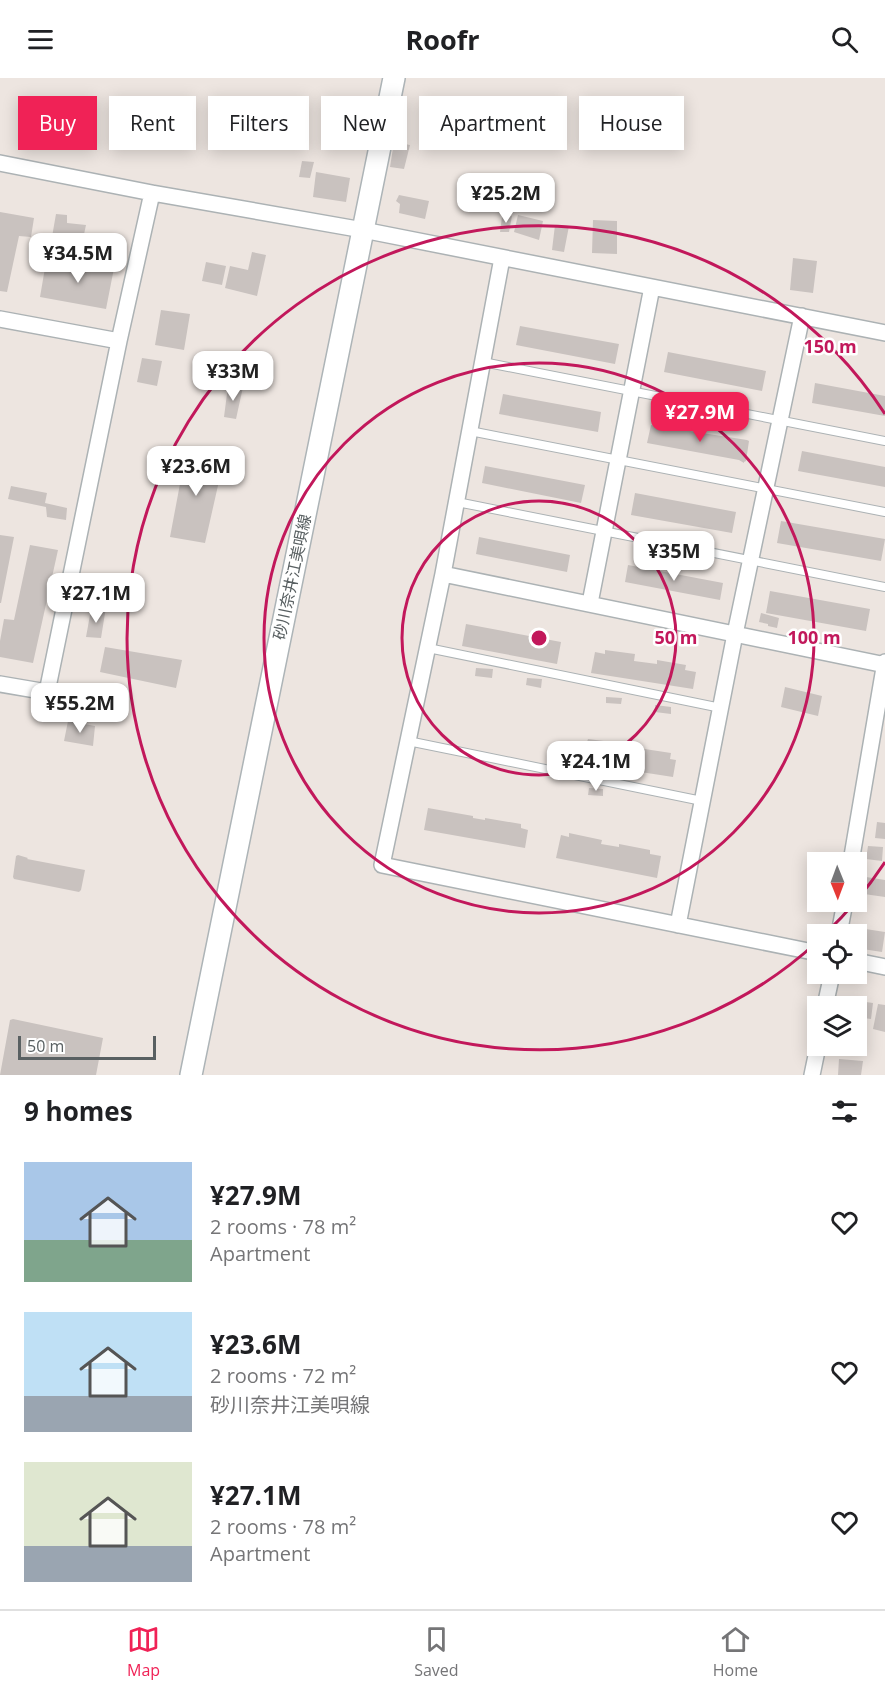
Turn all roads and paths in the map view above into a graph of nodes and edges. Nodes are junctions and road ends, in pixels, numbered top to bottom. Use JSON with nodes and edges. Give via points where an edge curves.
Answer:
{"nodes":[{"id":1,"x":394,"y":78,"type":"edge"},
{"id":2,"x":0,"y":163,"type":"edge"},
{"id":3,"x":152,"y":193,"type":"junction"},
{"id":4,"x":363,"y":230,"type":"junction"},
{"id":5,"x":502,"y":258,"type":"junction"},
{"id":6,"x":651,"y":287,"type":"junction"},
{"id":7,"x":802,"y":316,"type":"junction"},
{"id":8,"x":0,"y":319,"type":"edge"},
{"id":9,"x":885,"y":333,"type":"edge"},
{"id":10,"x":119,"y":341,"type":"junction"},
{"id":11,"x":483,"y":362,"type":"junction"},
{"id":12,"x":631,"y":390,"type":"junction"},
{"id":13,"x":780,"y":420,"type":"junction"},
{"id":14,"x":470,"y":430,"type":"junction"},
{"id":15,"x":885,"y":441,"type":"edge"},
{"id":16,"x":618,"y":460,"type":"junction"},
{"id":17,"x":766,"y":489,"type":"junction"},
{"id":18,"x":457,"y":502,"type":"junction"},
{"id":19,"x":885,"y":512,"type":"edge"},
{"id":20,"x":603,"y":532,"type":"junction"},
{"id":21,"x":751,"y":559,"type":"junction"},
{"id":22,"x":443,"y":574,"type":"junction"},
{"id":23,"x":885,"y":587,"type":"edge"},
{"id":24,"x":590,"y":603,"type":"junction"},
{"id":25,"x":735,"y":634,"type":"junction"},
{"id":26,"x":428,"y":648,"type":"junction"},
{"id":27,"x":885,"y":664,"type":"edge"},
{"id":28,"x":0,"y":684,"type":"edge"},
{"id":29,"x":721,"y":708,"type":"junction"},
{"id":30,"x":408,"y":741,"type":"junction"},
{"id":31,"x":702,"y":801,"type":"junction"},
{"id":32,"x":853,"y":852,"type":"edge"},
{"id":33,"x":678,"y":925,"type":"junction"},
{"id":34,"x":807,"y":951,"type":"edge"},
{"id":35,"x":867,"y":963,"type":"edge"},
{"id":36,"x":885,"y":967,"type":"edge"},
{"id":37,"x":816,"y":1056,"type":"edge"},
{"id":38,"x":191,"y":1075,"type":"edge"},
{"id":39,"x":812,"y":1075,"type":"edge"}],
"edges":[{"from":1,"to":4,"type":"main road","name":"砂川奈井江美唄線"},
{"from":2,"to":3,"type":"street"},
{"from":3,"to":4,"type":"street"},
{"from":3,"to":10,"type":"street"},
{"from":4,"to":5,"type":"street"},
{"from":4,"to":38,"type":"main road","name":"砂川奈井江美唄線"},
{"from":5,"to":6,"type":"street"},
{"from":5,"to":11,"type":"street"},
{"from":6,"to":7,"type":"street"},
{"from":6,"to":12,"type":"street"},
{"from":7,"to":9,"type":"street"},
{"from":7,"to":13,"type":"street"},
{"from":8,"to":10,"type":"street"},
{"from":10,"to":28,"type":"street","via":[[47,692]]},
{"from":11,"to":12,"type":"lane"},
{"from":11,"to":14,"type":"street"},
{"from":12,"to":13,"type":"lane"},
{"from":12,"to":16,"type":"street"},
{"from":13,"to":15,"type":"lane"},
{"from":13,"to":17,"type":"street"},
{"from":14,"to":16,"type":"lane"},
{"from":14,"to":18,"type":"street"},
{"from":16,"to":17,"type":"lane"},
{"from":16,"to":20,"type":"street"},
{"from":17,"to":19,"type":"lane"},
{"from":17,"to":21,"type":"street"},
{"from":18,"to":20,"type":"lane"},
{"from":18,"to":22,"type":"street"},
{"from":20,"to":21,"type":"lane"},
{"from":20,"to":24,"type":"street"},
{"from":21,"to":23,"type":"lane"},
{"from":21,"to":25,"type":"street"},
{"from":22,"to":24,"type":"street"},
{"from":22,"to":26,"type":"street"},
{"from":24,"to":25,"type":"street"},
{"from":25,"to":27,"type":"street"},
{"from":25,"to":29,"type":"street"},
{"from":26,"to":29,"type":"lane"},
{"from":26,"to":30,"type":"street"},
{"from":27,"to":32,"type":"street"},
{"from":29,"to":31,"type":"street"},
{"from":30,"to":31,"type":"lane"},
{"from":30,"to":33,"type":"street","via":[[382,865]]},
{"from":31,"to":33,"type":"street"},
{"from":33,"to":34,"type":"street"},
{"from":35,"to":36,"type":"street"},
{"from":37,"to":39,"type":"street"}]}
